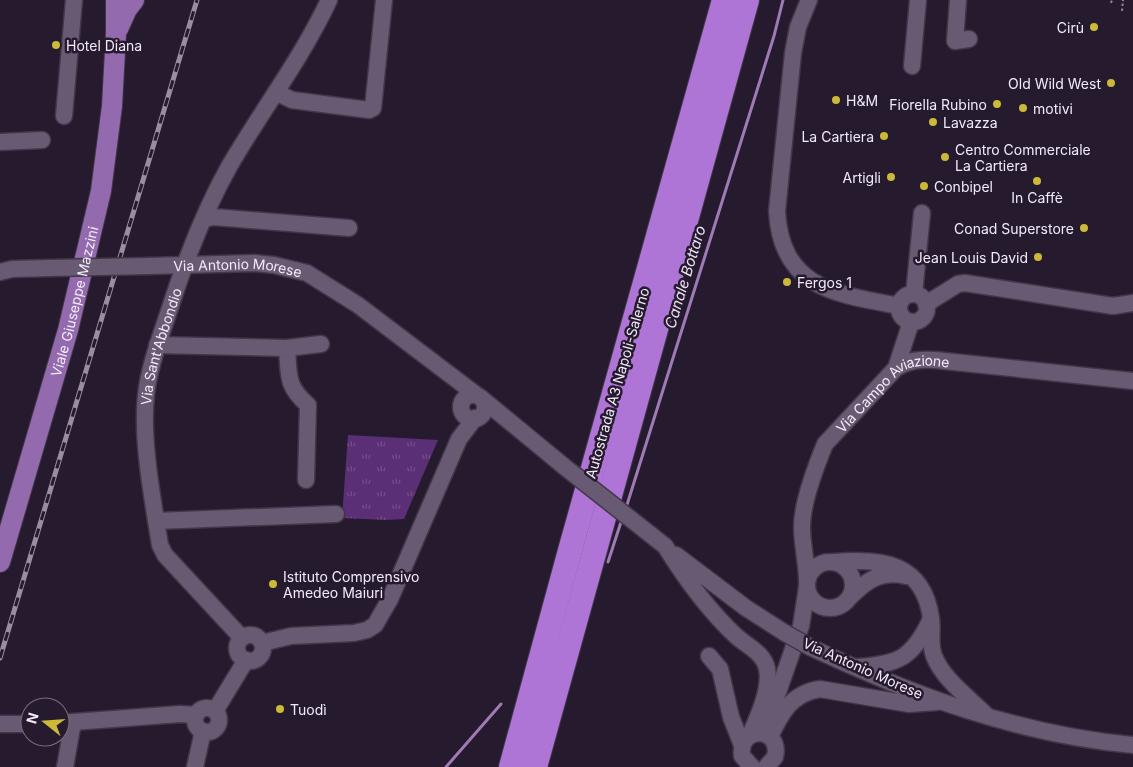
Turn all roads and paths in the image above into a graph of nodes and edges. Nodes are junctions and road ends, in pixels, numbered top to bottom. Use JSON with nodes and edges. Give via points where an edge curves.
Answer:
{"nodes":[{"id":1,"x":74,"y":0,"type":"edge"},
{"id":2,"x":116,"y":0,"type":"edge"},
{"id":3,"x":134,"y":0,"type":"edge"},
{"id":4,"x":329,"y":0,"type":"edge"},
{"id":5,"x":384,"y":0,"type":"edge"},
{"id":6,"x":724,"y":0,"type":"edge"},
{"id":7,"x":746,"y":0,"type":"edge"},
{"id":8,"x":809,"y":0,"type":"edge"},
{"id":9,"x":918,"y":0,"type":"edge"},
{"id":10,"x":958,"y":0,"type":"edge"},
{"id":11,"x":1123,"y":0,"type":"edge"},
{"id":12,"x":1122,"y":11,"type":"dead end"},
{"id":13,"x":116,"y":33,"type":"junction"},
{"id":14,"x":962,"y":40,"type":"dead end"},
{"id":15,"x":912,"y":66,"type":"dead end"},
{"id":16,"x":276,"y":92,"type":"junction"},
{"id":17,"x":64,"y":116,"type":"dead end"},
{"id":18,"x":42,"y":140,"type":"dead end"},
{"id":19,"x":0,"y":142,"type":"edge"},
{"id":20,"x":922,"y":213,"type":"dead end"},
{"id":21,"x":204,"y":218,"type":"junction"},
{"id":22,"x":349,"y":228,"type":"dead end"},
{"id":23,"x":184,"y":265,"type":"junction"},
{"id":24,"x":0,"y":272,"type":"edge"},
{"id":25,"x":920,"y":299,"type":"junction"},
{"id":26,"x":1133,"y":303,"type":"edge"},
{"id":27,"x":899,"y":306,"type":"junction"},
{"id":28,"x":911,"y":322,"type":"junction"},
{"id":29,"x":321,"y":344,"type":"dead end"},
{"id":30,"x":157,"y":345,"type":"junction"},
{"id":31,"x":287,"y":348,"type":"junction"},
{"id":32,"x":896,"y":368,"type":"junction"},
{"id":33,"x":442,"y":370,"type":"junction"},
{"id":34,"x":1133,"y":382,"type":"edge"},
{"id":35,"x":479,"y":397,"type":"junction"},
{"id":36,"x":469,"y":414,"type":"junction"},
{"id":37,"x":510,"y":424,"type":"junction"},
{"id":38,"x":306,"y":480,"type":"dead end"},
{"id":39,"x":336,"y":514,"type":"dead end"},
{"id":40,"x":156,"y":521,"type":"junction"},
{"id":41,"x":804,"y":545,"type":"junction"},
{"id":42,"x":664,"y":546,"type":"junction"},
{"id":43,"x":0,"y":562,"type":"edge"},
{"id":44,"x":831,"y":562,"type":"junction"},
{"id":45,"x":911,"y":578,"type":"junction"},
{"id":46,"x":807,"y":584,"type":"junction"},
{"id":47,"x":850,"y":597,"type":"junction"},
{"id":48,"x":834,"y":608,"type":"junction"},
{"id":49,"x":931,"y":619,"type":"junction"},
{"id":50,"x":801,"y":626,"type":"junction"},
{"id":51,"x":242,"y":638,"type":"junction"},
{"id":52,"x":262,"y":643,"type":"junction"},
{"id":53,"x":709,"y":656,"type":"dead end"},
{"id":54,"x":246,"y":660,"type":"junction"},
{"id":55,"x":853,"y":667,"type":"junction"},
{"id":56,"x":941,"y":702,"type":"junction"},
{"id":57,"x":215,"y":711,"type":"junction"},
{"id":58,"x":196,"y":715,"type":"junction"},
{"id":59,"x":986,"y":715,"type":"junction"},
{"id":60,"x":70,"y":723,"type":"edge"},
{"id":61,"x":1,"y":724,"type":"edge"},
{"id":62,"x":20,"y":724,"type":"edge"},
{"id":63,"x":203,"y":731,"type":"junction"},
{"id":64,"x":1126,"y":744,"type":"edge"},
{"id":65,"x":66,"y":747,"type":"edge"},
{"id":66,"x":752,"y":749,"type":"edge"},
{"id":67,"x":65,"y":767,"type":"edge"},
{"id":68,"x":195,"y":767,"type":"edge"},
{"id":69,"x":512,"y":767,"type":"edge"},
{"id":70,"x":535,"y":767,"type":"edge"},
{"id":71,"x":767,"y":767,"type":"edge"}],
"edges":[{"from":1,"to":17,"type":"street"},
{"from":2,"to":13,"type":"main road","name":"Viale Giuseppe Mazzini"},
{"from":3,"to":13,"type":"main road","name":"Viale Giuseppe Mazzini"},
{"from":4,"to":16,"type":"street","name":"Via Sant'Abbondio","via":[[317,26]]},
{"from":5,"to":16,"type":"street","via":[[373,108],[292,100]]},
{"from":6,"to":69,"type":"highway","name":"Autostrada A3 Napoli-Salerno"},
{"from":7,"to":70,"type":"highway","name":"Autostrada A3 Napoli-Salerno"},
{"from":8,"to":27,"type":"street","via":[[798,27],[793,53],[777,211],[783,244],[790,259],[819,286],[836,294]]},
{"from":9,"to":15,"type":"street"},
{"from":10,"to":14,"type":"street"},
{"from":11,"to":12,"type":"path"},
{"from":13,"to":43,"type":"main road","name":"Viale Giuseppe Mazzini","via":[[109,140],[95,217],[68,330]]},
{"from":16,"to":21,"type":"street","name":"Via Sant'Abbondio","via":[[230,165]]},
{"from":18,"to":19,"type":"street"},
{"from":20,"to":25,"type":"street","via":[[917,269]]},
{"from":21,"to":22,"type":"street"},
{"from":21,"to":23,"type":"street","name":"Via Sant'Abbondio"},
{"from":23,"to":24,"type":"street","name":"Via Antonio Morese","bridge":true,"via":[[12,269]]},
{"from":23,"to":30,"type":"street","name":"Via Sant'Abbondio"},
{"from":23,"to":33,"type":"street","name":"Via Antonio Morese","via":[[254,263],[307,273],[358,305]]},
{"from":25,"to":26,"type":"street","via":[[966,283],[1113,306]]},
{"from":25,"to":27,"type":"street","via":[[903,298]]},
{"from":25,"to":28,"type":"street","via":[[924,317]]},
{"from":27,"to":28,"type":"street","via":[[903,319]]},
{"from":28,"to":32,"type":"street"},
{"from":29,"to":31,"type":"street"},
{"from":30,"to":31,"type":"street"},
{"from":30,"to":40,"type":"street","name":"Via Sant'Abbondio","via":[[146,396],[146,434]]},
{"from":31,"to":38,"type":"street","via":[[290,380],[295,394],[308,405]]},
{"from":32,"to":34,"type":"street","name":"Via Campo Aviazione","via":[[913,361],[935,360]]},
{"from":32,"to":41,"type":"street","name":"Via Campo Aviazione","via":[[825,444],[804,515]]},
{"from":33,"to":35,"type":"street","name":"Via Antonio Morese"},
{"from":33,"to":36,"type":"street","name":"Via Antonio Morese"},
{"from":35,"to":36,"type":"street","via":[[484,408]]},
{"from":35,"to":37,"type":"street","name":"Via Antonio Morese"},
{"from":36,"to":37,"type":"street","name":"Via Antonio Morese"},
{"from":36,"to":52,"type":"street","via":[[390,599],[375,625],[354,633],[291,636]]},
{"from":37,"to":42,"type":"street","name":"Via Antonio Morese","bridge":true},
{"from":39,"to":40,"type":"street"},
{"from":40,"to":51,"type":"street","name":"Via Sant'Abbondio","via":[[165,555]]},
{"from":41,"to":44,"type":"street"},
{"from":41,"to":46,"type":"street","name":"Via Campo Aviazione"},
{"from":42,"to":55,"type":"street","name":"Via Antonio Morese","bridge":true,"via":[[746,608],[810,647]]},
{"from":42,"to":66,"type":"street","via":[[716,616],[761,655],[768,669]]},
{"from":44,"to":45,"type":"street","via":[[885,562]]},
{"from":44,"to":46,"type":"street","via":[[812,570]]},
{"from":44,"to":47,"type":"street","via":[[850,573],[853,585]]},
{"from":45,"to":47,"type":"street","via":[[892,574],[877,576]]},
{"from":45,"to":49,"type":"street","via":[[923,591]]},
{"from":46,"to":48,"type":"street","via":[[816,604]]},
{"from":46,"to":50,"type":"street","name":"Via Campo Aviazione"},
{"from":47,"to":48,"type":"street"},
{"from":48,"to":50,"type":"street"},
{"from":49,"to":55,"type":"street","via":[[921,639],[903,658],[883,665]]},
{"from":49,"to":59,"type":"street","via":[[932,646],[937,662],[950,680]]},
{"from":50,"to":66,"type":"street","name":"Via Campo Aviazione"},
{"from":51,"to":52,"type":"street","via":[[253,636]]},
{"from":51,"to":54,"type":"street","via":[[237,648]]},
{"from":52,"to":54,"type":"street","via":[[263,651],[258,658]]},
{"from":53,"to":66,"type":"street","via":[[720,669],[730,716]]},
{"from":54,"to":57,"type":"street"},
{"from":55,"to":56,"type":"street","name":"Via Antonio Morese"},
{"from":56,"to":59,"type":"street","name":"Via Antonio Morese"},
{"from":56,"to":66,"type":"street","via":[[909,704],[820,689],[810,691],[800,694],[784,709]]},
{"from":57,"to":58,"type":"street","via":[[204,708]]},
{"from":57,"to":63,"type":"street","via":[[219,718],[217,726],[211,731]]},
{"from":58,"to":60,"type":"street"},
{"from":58,"to":63,"type":"street","via":[[196,723]]},
{"from":59,"to":64,"type":"street","name":"Via Antonio Morese","via":[[1047,733]]},
{"from":61,"to":62,"type":"street"},
{"from":63,"to":68,"type":"street"},
{"from":65,"to":67,"type":"street"},
{"from":66,"to":71,"type":"street","via":[[774,741],[776,752]]}]}
